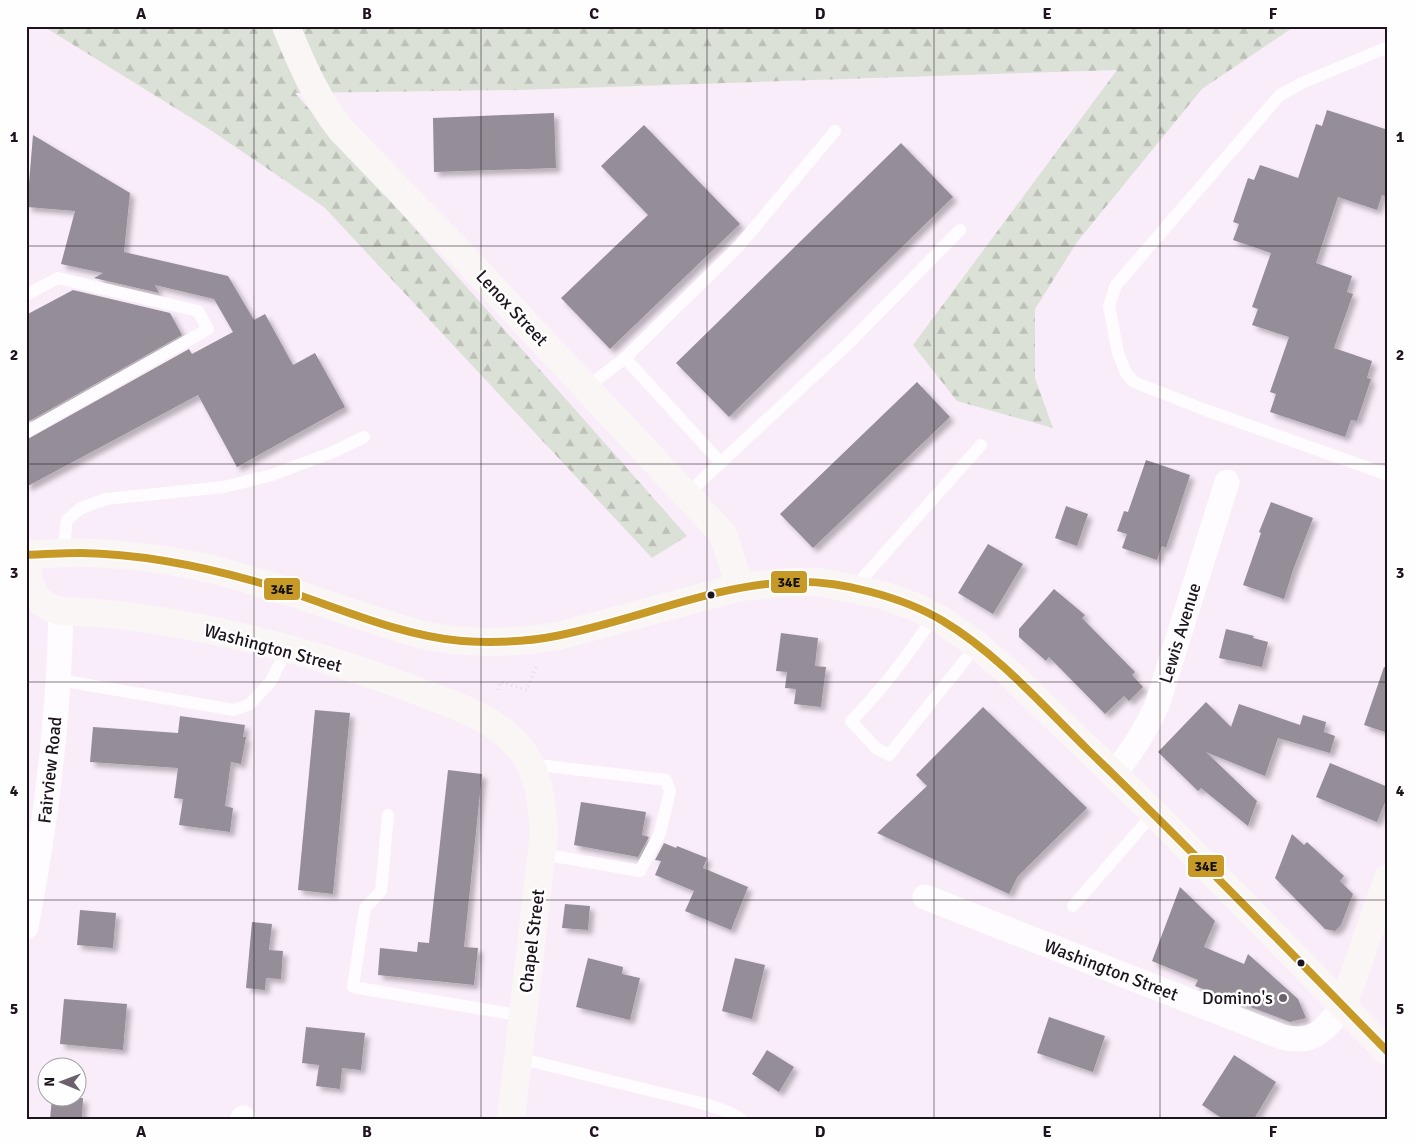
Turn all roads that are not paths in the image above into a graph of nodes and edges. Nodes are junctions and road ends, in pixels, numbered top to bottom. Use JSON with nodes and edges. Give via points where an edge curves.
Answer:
{"nodes":[{"id":1,"x":286,"y":26,"type":"edge"},
{"id":2,"x":1388,"y":48,"type":"edge"},
{"id":3,"x":835,"y":131,"type":"dead end"},
{"id":4,"x":960,"y":230,"type":"dead end"},
{"id":5,"x":26,"y":295,"type":"edge"},
{"id":6,"x":624,"y":358,"type":"junction"},
{"id":7,"x":586,"y":388,"type":"junction"},
{"id":8,"x":26,"y":432,"type":"edge"},
{"id":9,"x":364,"y":437,"type":"dead end"},
{"id":10,"x":981,"y":444,"type":"dead end"},
{"id":11,"x":721,"y":463,"type":"junction"},
{"id":12,"x":1388,"y":475,"type":"edge"},
{"id":13,"x":1227,"y":482,"type":"dead end"},
{"id":14,"x":686,"y":495,"type":"junction"},
{"id":15,"x":63,"y":554,"type":"junction"},
{"id":16,"x":27,"y":555,"type":"edge"},
{"id":17,"x":740,"y":586,"type":"junction"},
{"id":18,"x":853,"y":588,"type":"junction"},
{"id":19,"x":61,"y":612,"type":"junction"},
{"id":20,"x":26,"y":614,"type":"edge"},
{"id":21,"x":934,"y":616,"type":"junction"},
{"id":22,"x":977,"y":645,"type":"junction"},
{"id":23,"x":287,"y":649,"type":"junction"},
{"id":24,"x":60,"y":680,"type":"junction"},
{"id":25,"x":530,"y":764,"type":"junction"},
{"id":26,"x":1114,"y":773,"type":"junction"},
{"id":27,"x":1154,"y":812,"type":"junction"},
{"id":28,"x":388,"y":816,"type":"dead end"},
{"id":29,"x":542,"y":854,"type":"junction"},
{"id":30,"x":32,"y":870,"type":"edge"},
{"id":31,"x":1388,"y":878,"type":"edge"},
{"id":32,"x":926,"y":897,"type":"dead end"},
{"id":33,"x":1073,"y":906,"type":"dead end"},
{"id":34,"x":26,"y":927,"type":"edge"},
{"id":35,"x":1343,"y":1006,"type":"junction"},
{"id":36,"x":523,"y":1016,"type":"junction"},
{"id":37,"x":1388,"y":1052,"type":"edge"},
{"id":38,"x":518,"y":1058,"type":"junction"},
{"id":39,"x":511,"y":1119,"type":"edge"},
{"id":40,"x":741,"y":1119,"type":"edge"}],
"edges":[{"from":1,"to":7,"type":"main road","name":"Lenox Street","via":[[315,90],[341,130]]},
{"from":2,"to":12,"type":"lane","via":[[1280,95],[1137,259],[1116,285],[1109,306],[1118,353],[1134,382]]},
{"from":3,"to":6,"type":"lane","via":[[739,246]]},
{"from":4,"to":11,"type":"lane","via":[[849,343]]},
{"from":5,"to":8,"type":"lane","via":[[58,278],[198,311],[208,330]]},
{"from":6,"to":7,"type":"lane"},
{"from":6,"to":11,"type":"lane"},
{"from":7,"to":14,"type":"main road","name":"Lenox Street"},
{"from":9,"to":15,"type":"lane","via":[[272,475],[224,487],[106,499],[81,508],[67,520]]},
{"from":10,"to":18,"type":"lane"},
{"from":11,"to":14,"type":"lane"},
{"from":13,"to":26,"type":"street","name":"Lewis Avenue","via":[[1157,705],[1132,753]]},
{"from":14,"to":17,"type":"main road","name":"Lenox Street","via":[[722,534]]},
{"from":15,"to":16,"type":"main road","name":"Washington Street"},
{"from":15,"to":17,"type":"main road","name":"Washington Street","via":[[126,555],[205,569],[250,579],[405,630],[438,638],[491,642],[530,641],[575,632]]},
{"from":16,"to":19,"type":"main road","name":"Washington Street","via":[[29,586],[37,598]]},
{"from":17,"to":18,"type":"main road","name":"Washington Street","via":[[819,582]]},
{"from":18,"to":21,"type":"main road","name":"Washington Street","via":[[882,594]]},
{"from":19,"to":20,"type":"main road"},
{"from":19,"to":23,"type":"main road","name":"Washington Street","via":[[142,618]]},
{"from":19,"to":24,"type":"street","name":"Fairview Road"},
{"from":21,"to":22,"type":"main road","name":"Washington Street"},
{"from":21,"to":22,"type":"lane","via":[[907,657],[851,721],[876,748],[888,755]]},
{"from":22,"to":26,"type":"main road","name":"Washington Street"},
{"from":23,"to":24,"type":"lane","via":[[271,681],[250,704],[234,710]]},
{"from":23,"to":25,"type":"main road","name":"Washington Street","via":[[398,684],[476,715],[518,746]]},
{"from":24,"to":30,"type":"street","name":"Fairview Road","via":[[48,797]]},
{"from":25,"to":29,"type":"main road","name":"Chapel Street","via":[[543,806]]},
{"from":25,"to":29,"type":"lane","via":[[666,780],[670,791],[660,833],[640,871]]},
{"from":26,"to":27,"type":"main road","name":"Washington Street"},
{"from":27,"to":33,"type":"lane"},
{"from":27,"to":35,"type":"main road","name":"Washington Street"},
{"from":28,"to":36,"type":"lane","via":[[381,890],[365,908],[353,987]]},
{"from":29,"to":36,"type":"main road","name":"Chapel Street"},
{"from":30,"to":34,"type":"street","name":"Fairview Road"},
{"from":31,"to":35,"type":"main road"},
{"from":32,"to":35,"type":"street","name":"Washington Street","via":[[1282,1037],[1310,1038],[1322,1031]]},
{"from":35,"to":37,"type":"main road","name":"Washington Street"},
{"from":36,"to":38,"type":"main road","name":"Chapel Street"},
{"from":38,"to":39,"type":"main road","name":"Chapel Street"},
{"from":38,"to":40,"type":"lane","via":[[705,1104]]}]}
